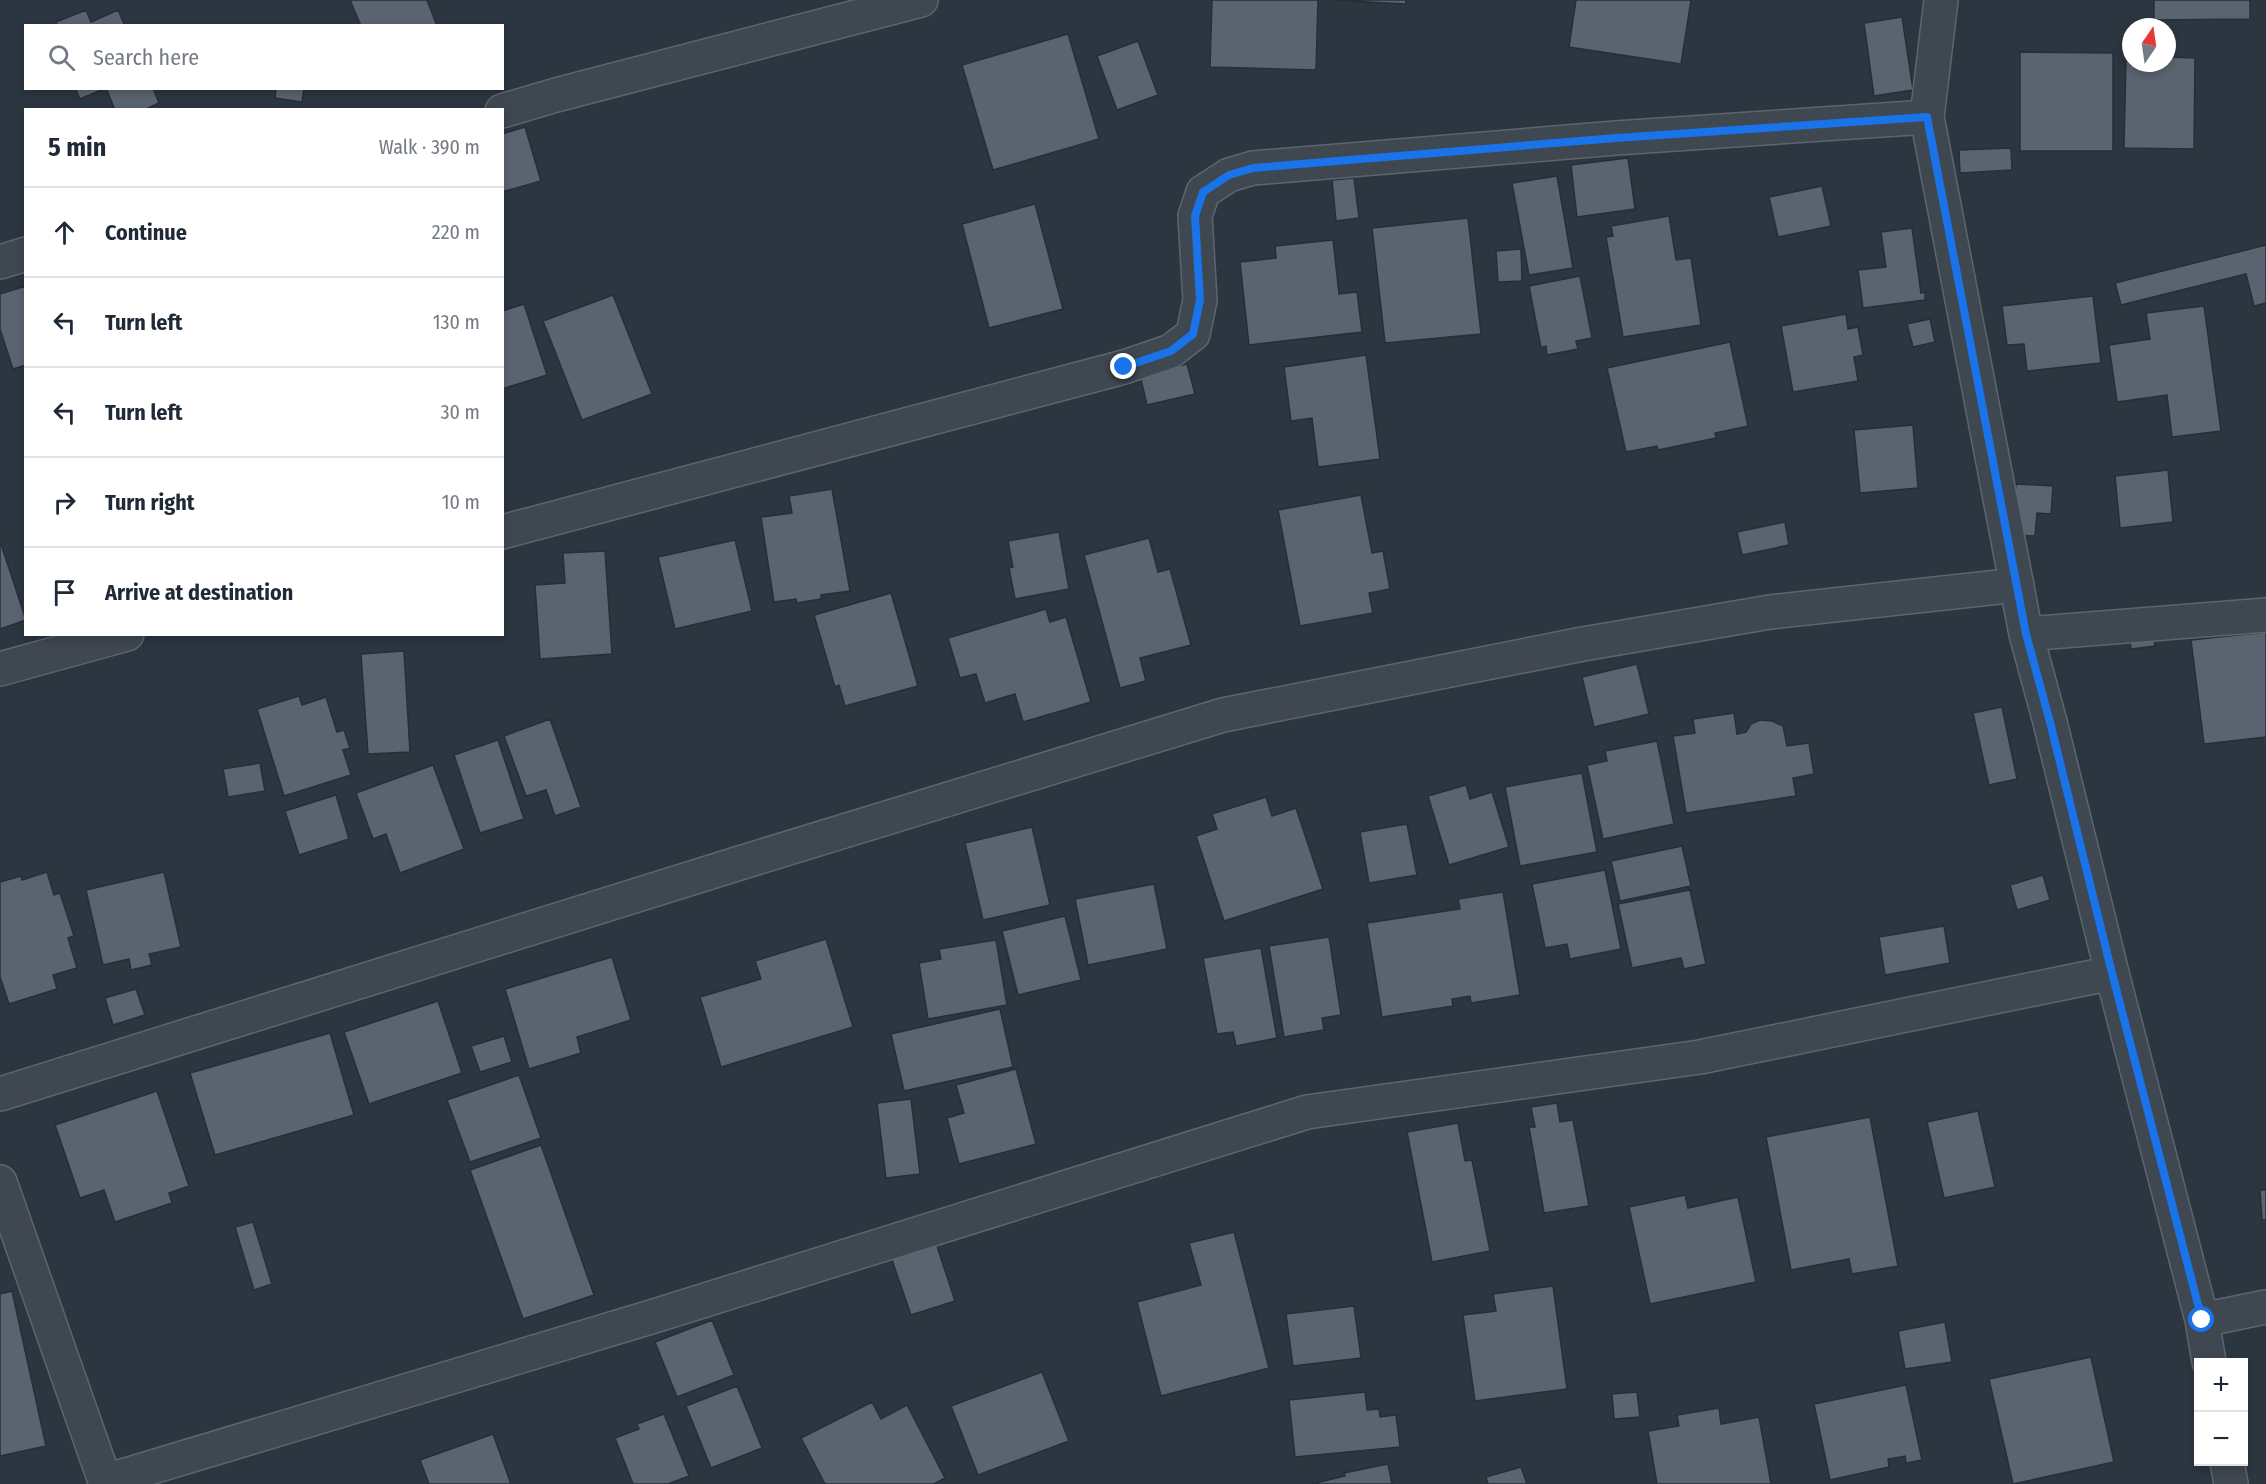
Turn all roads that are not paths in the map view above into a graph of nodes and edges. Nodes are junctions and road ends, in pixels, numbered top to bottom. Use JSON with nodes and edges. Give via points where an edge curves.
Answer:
{"nodes":[{"id":1,"x":921,"y":0,"type":"edge"},
{"id":2,"x":1941,"y":0,"type":"edge"},
{"id":3,"x":504,"y":110,"type":"edge"},
{"id":4,"x":1927,"y":117,"type":"junction"},
{"id":5,"x":24,"y":256,"type":"edge"},
{"id":6,"x":0,"y":262,"type":"edge"},
{"id":7,"x":504,"y":531,"type":"edge"},
{"id":8,"x":2017,"y":585,"type":"junction"},
{"id":9,"x":2266,"y":615,"type":"edge"},
{"id":10,"x":2026,"y":634,"type":"junction"},
{"id":11,"x":120,"y":636,"type":"edge"},
{"id":12,"x":0,"y":669,"type":"edge"},
{"id":13,"x":2112,"y":973,"type":"junction"},
{"id":14,"x":0,"y":1094,"type":"edge"},
{"id":15,"x":0,"y":1182,"type":"edge"},
{"id":16,"x":2266,"y":1307,"type":"edge"},
{"id":17,"x":2202,"y":1320,"type":"junction"},
{"id":18,"x":2208,"y":1358,"type":"edge"},
{"id":19,"x":2228,"y":1466,"type":"edge"},
{"id":20,"x":106,"y":1483,"type":"edge"},
{"id":21,"x":2231,"y":1484,"type":"edge"}],
"edges":[{"from":1,"to":3,"type":"street"},
{"from":2,"to":4,"type":"street"},
{"from":4,"to":7,"type":"street","via":[[1265,167],[1229,175],[1203,192],[1195,216],[1200,300],[1193,334],[1171,351],[1124,367]]},
{"from":4,"to":8,"type":"street"},
{"from":5,"to":6,"type":"street"},
{"from":8,"to":10,"type":"street"},
{"from":8,"to":14,"type":"street","via":[[1770,612],[1583,644],[1223,715]]},
{"from":9,"to":10,"type":"street"},
{"from":10,"to":13,"type":"street"},
{"from":11,"to":12,"type":"street"},
{"from":13,"to":17,"type":"street"},
{"from":13,"to":20,"type":"street","via":[[1700,1057],[1307,1112]]},
{"from":15,"to":20,"type":"street"},
{"from":16,"to":17,"type":"street"},
{"from":17,"to":18,"type":"street"},
{"from":19,"to":21,"type":"street"}]}
